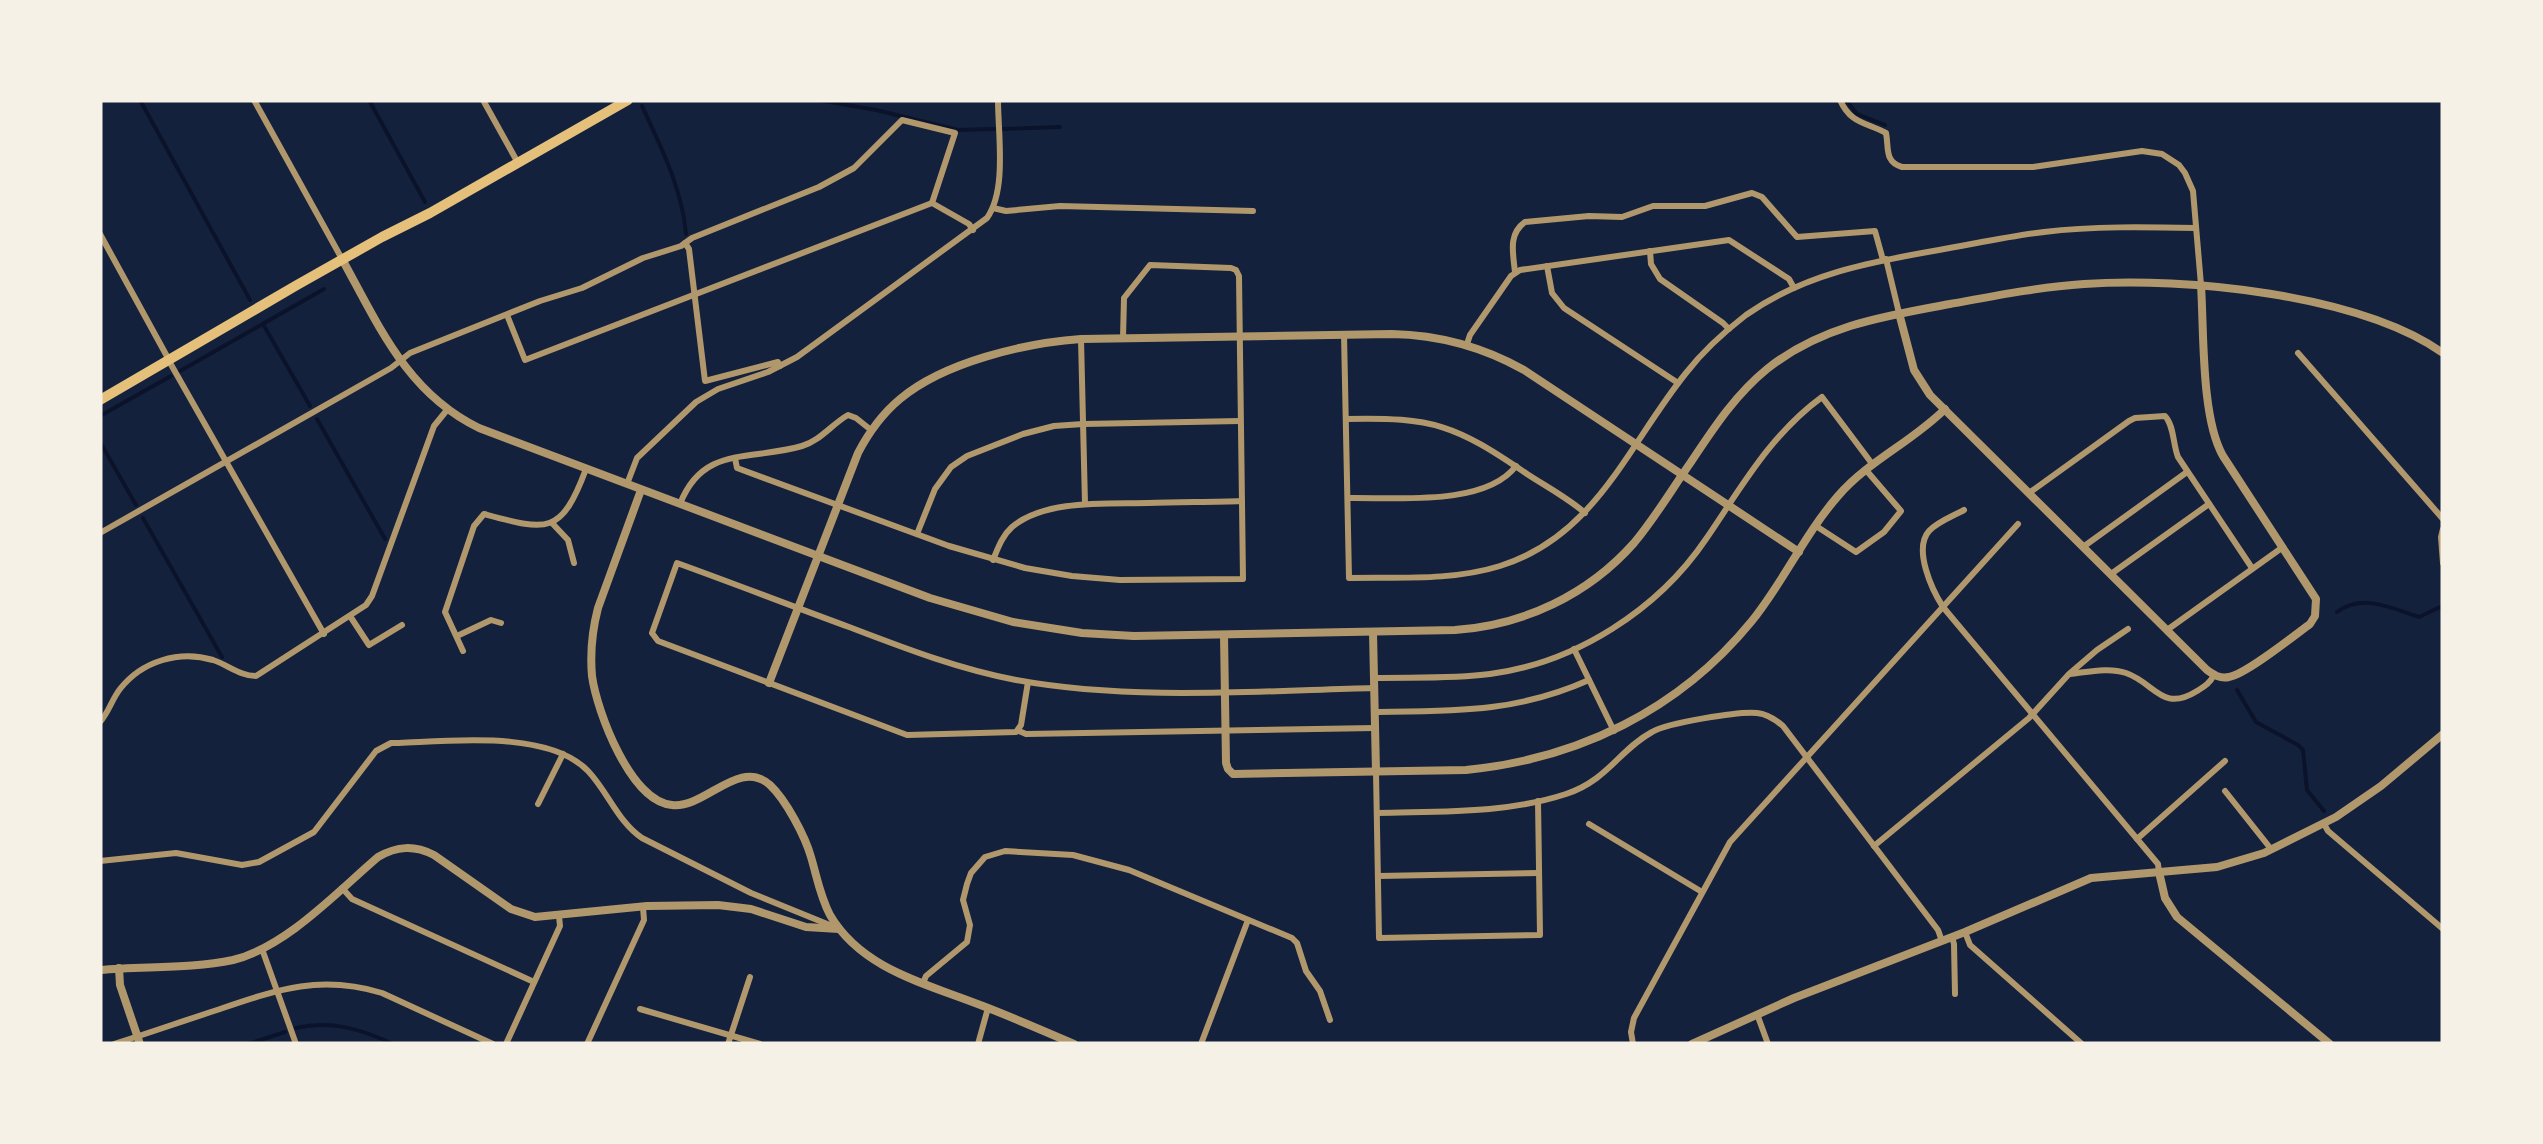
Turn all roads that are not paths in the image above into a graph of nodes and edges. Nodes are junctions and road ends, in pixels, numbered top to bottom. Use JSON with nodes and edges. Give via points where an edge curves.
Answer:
{"nodes":[{"id":1,"x":254,"y":100,"type":"edge"},
{"id":2,"x":483,"y":100,"type":"edge"},
{"id":3,"x":628,"y":100,"type":"edge"},
{"id":4,"x":998,"y":100,"type":"edge"},
{"id":5,"x":1840,"y":100,"type":"edge"},
{"id":6,"x":518,"y":163,"type":"junction"},
{"id":7,"x":932,"y":203,"type":"junction"},
{"id":8,"x":994,"y":208,"type":"junction"},
{"id":9,"x":1254,"y":211,"type":"dead end"},
{"id":10,"x":2196,"y":228,"type":"junction"},
{"id":11,"x":973,"y":230,"type":"junction"},
{"id":12,"x":100,"y":234,"type":"edge"},
{"id":13,"x":684,"y":243,"type":"junction"},
{"id":14,"x":1650,"y":251,"type":"junction"},
{"id":15,"x":342,"y":259,"type":"junction"},
{"id":16,"x":1885,"y":260,"type":"junction"},
{"id":17,"x":1547,"y":266,"type":"junction"},
{"id":18,"x":1515,"y":272,"type":"junction"},
{"id":19,"x":2201,"y":285,"type":"junction"},
{"id":20,"x":1794,"y":288,"type":"junction"},
{"id":21,"x":694,"y":294,"type":"junction"},
{"id":22,"x":1899,"y":313,"type":"junction"},
{"id":23,"x":506,"y":315,"type":"junction"},
{"id":24,"x":1729,"y":329,"type":"junction"},
{"id":25,"x":1344,"y":334,"type":"junction"},
{"id":26,"x":1239,"y":336,"type":"junction"},
{"id":27,"x":1123,"y":338,"type":"junction"},
{"id":28,"x":1082,"y":339,"type":"junction"},
{"id":29,"x":1467,"y":344,"type":"junction"},
{"id":30,"x":2298,"y":353,"type":"dead end"},
{"id":31,"x":2443,"y":353,"type":"edge"},
{"id":32,"x":400,"y":360,"type":"junction"},
{"id":33,"x":169,"y":361,"type":"junction"},
{"id":34,"x":780,"y":366,"type":"junction"},
{"id":35,"x":1678,"y":383,"type":"junction"},
{"id":36,"x":100,"y":400,"type":"edge"},
{"id":37,"x":1945,"y":409,"type":"junction"},
{"id":38,"x":447,"y":410,"type":"junction"},
{"id":39,"x":1346,"y":419,"type":"junction"},
{"id":40,"x":1240,"y":421,"type":"junction"},
{"id":41,"x":1083,"y":424,"type":"junction"},
{"id":42,"x":871,"y":430,"type":"junction"},
{"id":43,"x":1636,"y":444,"type":"junction"},
{"id":44,"x":735,"y":458,"type":"junction"},
{"id":45,"x":226,"y":462,"type":"junction"},
{"id":46,"x":1516,"y":466,"type":"junction"},
{"id":47,"x":1870,"y":467,"type":"junction"},
{"id":48,"x":586,"y":469,"type":"junction"},
{"id":49,"x":2187,"y":472,"type":"junction"},
{"id":50,"x":1682,"y":474,"type":"junction"},
{"id":51,"x":627,"y":484,"type":"junction"},
{"id":52,"x":641,"y":490,"type":"junction"},
{"id":53,"x":2029,"y":493,"type":"junction"},
{"id":54,"x":1348,"y":498,"type":"junction"},
{"id":55,"x":1242,"y":501,"type":"junction"},
{"id":56,"x":680,"y":504,"type":"junction"},
{"id":57,"x":1084,"y":504,"type":"junction"},
{"id":58,"x":2209,"y":504,"type":"junction"},
{"id":59,"x":837,"y":505,"type":"junction"},
{"id":60,"x":1728,"y":505,"type":"junction"},
{"id":61,"x":1964,"y":510,"type":"dead end"},
{"id":62,"x":1585,"y":514,"type":"junction"},
{"id":63,"x":2443,"y":519,"type":"edge"},
{"id":64,"x":552,"y":523,"type":"junction"},
{"id":65,"x":2018,"y":524,"type":"dead end"},
{"id":66,"x":1816,"y":526,"type":"junction"},
{"id":67,"x":2443,"y":528,"type":"edge"},
{"id":68,"x":100,"y":533,"type":"edge"},
{"id":69,"x":917,"y":534,"type":"junction"},
{"id":70,"x":2083,"y":546,"type":"junction"},
{"id":71,"x":2284,"y":546,"type":"junction"},
{"id":72,"x":1799,"y":552,"type":"junction"},
{"id":73,"x":818,"y":556,"type":"junction"},
{"id":74,"x":993,"y":560,"type":"junction"},
{"id":75,"x":574,"y":563,"type":"dead end"},
{"id":76,"x":2443,"y":563,"type":"edge"},
{"id":77,"x":2252,"y":568,"type":"junction"},
{"id":78,"x":2111,"y":574,"type":"junction"},
{"id":79,"x":1943,"y":606,"type":"junction"},
{"id":80,"x":798,"y":608,"type":"junction"},
{"id":81,"x":350,"y":616,"type":"junction"},
{"id":82,"x":502,"y":623,"type":"dead end"},
{"id":83,"x":402,"y":625,"type":"dead end"},
{"id":84,"x":2128,"y":629,"type":"dead end"},
{"id":85,"x":2167,"y":630,"type":"junction"},
{"id":86,"x":1373,"y":632,"type":"junction"},
{"id":87,"x":324,"y":634,"type":"junction"},
{"id":88,"x":1224,"y":635,"type":"junction"},
{"id":89,"x":456,"y":636,"type":"junction"},
{"id":90,"x":1574,"y":649,"type":"junction"},
{"id":91,"x":464,"y":651,"type":"dead end"},
{"id":92,"x":2069,"y":674,"type":"junction"},
{"id":93,"x":2214,"y":675,"type":"junction"},
{"id":94,"x":1374,"y":678,"type":"junction"},
{"id":95,"x":1589,"y":680,"type":"junction"},
{"id":96,"x":1028,"y":682,"type":"junction"},
{"id":97,"x":769,"y":683,"type":"junction"},
{"id":98,"x":1374,"y":688,"type":"junction"},
{"id":99,"x":1225,"y":691,"type":"junction"},
{"id":100,"x":1375,"y":712,"type":"junction"},
{"id":101,"x":2033,"y":714,"type":"junction"},
{"id":102,"x":100,"y":722,"type":"edge"},
{"id":103,"x":1375,"y":728,"type":"junction"},
{"id":104,"x":1018,"y":730,"type":"junction"},
{"id":105,"x":1226,"y":731,"type":"junction"},
{"id":106,"x":1614,"y":731,"type":"junction"},
{"id":107,"x":2443,"y":734,"type":"edge"},
{"id":108,"x":563,"y":754,"type":"junction"},
{"id":109,"x":1806,"y":756,"type":"junction"},
{"id":110,"x":2224,"y":761,"type":"dead end"},
{"id":111,"x":1376,"y":772,"type":"junction"},
{"id":112,"x":2226,"y":790,"type":"dead end"},
{"id":113,"x":1538,"y":800,"type":"junction"},
{"id":114,"x":538,"y":804,"type":"dead end"},
{"id":115,"x":1376,"y":812,"type":"junction"},
{"id":116,"x":1588,"y":824,"type":"dead end"},
{"id":117,"x":2324,"y":824,"type":"junction"},
{"id":118,"x":2137,"y":839,"type":"junction"},
{"id":119,"x":1874,"y":846,"type":"junction"},
{"id":120,"x":2270,"y":850,"type":"junction"},
{"id":121,"x":100,"y":861,"type":"edge"},
{"id":122,"x":1539,"y":872,"type":"junction"},
{"id":123,"x":2160,"y":872,"type":"junction"},
{"id":124,"x":1378,"y":876,"type":"junction"},
{"id":125,"x":342,"y":888,"type":"junction"},
{"id":126,"x":1702,"y":892,"type":"junction"},
{"id":127,"x":643,"y":906,"type":"junction"},
{"id":128,"x":559,"y":916,"type":"junction"},
{"id":129,"x":1248,"y":920,"type":"junction"},
{"id":130,"x":839,"y":928,"type":"junction"},
{"id":131,"x":2443,"y":929,"type":"edge"},
{"id":132,"x":1965,"y":932,"type":"junction"},
{"id":133,"x":1947,"y":939,"type":"junction"},
{"id":134,"x":262,"y":949,"type":"junction"},
{"id":135,"x":119,"y":968,"type":"junction"},
{"id":136,"x":100,"y":970,"type":"edge"},
{"id":137,"x":750,"y":977,"type":"dead end"},
{"id":138,"x":534,"y":982,"type":"junction"},
{"id":139,"x":923,"y":983,"type":"junction"},
{"id":140,"x":277,"y":989,"type":"junction"},
{"id":141,"x":1955,"y":994,"type":"dead end"},
{"id":142,"x":988,"y":1008,"type":"junction"},
{"id":143,"x":640,"y":1009,"type":"dead end"},
{"id":144,"x":1757,"y":1014,"type":"junction"},
{"id":145,"x":1330,"y":1020,"type":"dead end"},
{"id":146,"x":139,"y":1040,"type":"edge"},
{"id":147,"x":729,"y":1040,"type":"edge"},
{"id":148,"x":114,"y":1044,"type":"edge"},
{"id":149,"x":296,"y":1044,"type":"edge"},
{"id":150,"x":493,"y":1044,"type":"edge"},
{"id":151,"x":506,"y":1044,"type":"edge"},
{"id":152,"x":587,"y":1044,"type":"edge"},
{"id":153,"x":760,"y":1044,"type":"edge"},
{"id":154,"x":978,"y":1044,"type":"edge"},
{"id":155,"x":1074,"y":1044,"type":"edge"},
{"id":156,"x":1201,"y":1044,"type":"edge"},
{"id":157,"x":1633,"y":1044,"type":"edge"},
{"id":158,"x":1692,"y":1044,"type":"edge"},
{"id":159,"x":1768,"y":1044,"type":"edge"},
{"id":160,"x":2082,"y":1044,"type":"edge"},
{"id":161,"x":2330,"y":1044,"type":"edge"}],
"edges":[{"from":1,"to":15,"type":"street"},
{"from":2,"to":6,"type":"street"},
{"from":3,"to":6,"type":"main road"},
{"from":4,"to":8,"type":"street"},
{"from":5,"to":10,"type":"street","via":[[1853,119],[1886,133],[1889,159],[1902,167],[2033,167],[2162,154],[2190,182]]},
{"from":6,"to":15,"type":"main road"},
{"from":7,"to":11,"type":"street"},
{"from":7,"to":13,"type":"street","via":[[955,134],[902,120],[854,168]]},
{"from":7,"to":21,"type":"street"},
{"from":8,"to":9,"type":"street"},
{"from":8,"to":11,"type":"street"},
{"from":10,"to":16,"type":"street","via":[[2046,232]]},
{"from":10,"to":19,"type":"street"},
{"from":11,"to":34,"type":"street"},
{"from":12,"to":33,"type":"street"},
{"from":13,"to":21,"type":"street"},
{"from":13,"to":23,"type":"street"},
{"from":14,"to":17,"type":"street"},
{"from":14,"to":20,"type":"street","via":[[1729,240]]},
{"from":14,"to":24,"type":"street","via":[[1660,280]]},
{"from":15,"to":32,"type":"street"},
{"from":15,"to":33,"type":"main road"},
{"from":16,"to":18,"type":"street","via":[[1875,231],[1798,237],[1752,193],[1705,206],[1652,206],[1622,217],[1525,222],[1512,242]]},
{"from":16,"to":20,"type":"street"},
{"from":16,"to":22,"type":"street"},
{"from":17,"to":18,"type":"street"},
{"from":17,"to":35,"type":"street","via":[[1552,293],[1564,308]]},
{"from":18,"to":29,"type":"street"},
{"from":19,"to":22,"type":"street","via":[[2067,285]]},
{"from":19,"to":31,"type":"street","via":[[2350,312]]},
{"from":19,"to":71,"type":"street","via":[[2214,439]]},
{"from":20,"to":24,"type":"street"},
{"from":21,"to":23,"type":"street","via":[[525,360]]},
{"from":21,"to":34,"type":"street","via":[[705,381]]},
{"from":22,"to":37,"type":"street","via":[[1917,376]]},
{"from":22,"to":50,"type":"street","via":[[1843,327],[1781,359],[1730,406]]},
{"from":23,"to":32,"type":"street"},
{"from":24,"to":35,"type":"street"},
{"from":25,"to":26,"type":"street"},
{"from":25,"to":29,"type":"street","via":[[1410,334]]},
{"from":25,"to":39,"type":"street"},
{"from":26,"to":27,"type":"street"},
{"from":26,"to":27,"type":"street","via":[[1236,270],[1155,264],[1124,298]]},
{"from":26,"to":40,"type":"street"},
{"from":27,"to":28,"type":"street"},
{"from":28,"to":41,"type":"street"},
{"from":28,"to":42,"type":"street","via":[[1019,347],[929,380]]},
{"from":29,"to":43,"type":"street","via":[[1524,370]]},
{"from":30,"to":63,"type":"street"},
{"from":32,"to":38,"type":"street"},
{"from":32,"to":45,"type":"street"},
{"from":33,"to":36,"type":"main road"},
{"from":33,"to":45,"type":"street"},
{"from":34,"to":51,"type":"street","via":[[696,402],[638,458]]},
{"from":35,"to":43,"type":"street"},
{"from":37,"to":47,"type":"street"},
{"from":37,"to":53,"type":"street"},
{"from":38,"to":48,"type":"street"},
{"from":38,"to":81,"type":"street","via":[[434,426],[372,596]]},
{"from":39,"to":46,"type":"street","via":[[1437,424]]},
{"from":39,"to":54,"type":"street"},
{"from":40,"to":41,"type":"street"},
{"from":40,"to":55,"type":"street"},
{"from":41,"to":57,"type":"street"},
{"from":41,"to":69,"type":"street","via":[[1033,431],[959,461],[940,481]]},
{"from":42,"to":44,"type":"street","via":[[848,415],[804,446]]},
{"from":42,"to":59,"type":"street"},
{"from":43,"to":50,"type":"street"},
{"from":43,"to":62,"type":"street"},
{"from":44,"to":56,"type":"street","via":[[701,470]]},
{"from":44,"to":59,"type":"street","via":[[736,468]]},
{"from":45,"to":68,"type":"street"},
{"from":45,"to":87,"type":"street"},
{"from":46,"to":54,"type":"street","via":[[1492,484],[1456,495]]},
{"from":46,"to":62,"type":"street"},
{"from":47,"to":60,"type":"street","via":[[1822,398],[1782,431]]},
{"from":47,"to":66,"type":"street"},
{"from":47,"to":66,"type":"street","via":[[1900,510],[1884,532],[1856,552]]},
{"from":48,"to":51,"type":"street"},
{"from":48,"to":64,"type":"street"},
{"from":49,"to":53,"type":"street","via":[[2168,419],[2135,418]]},
{"from":49,"to":58,"type":"street"},
{"from":49,"to":70,"type":"street"},
{"from":50,"to":60,"type":"street"},
{"from":50,"to":86,"type":"street","via":[[1624,553],[1561,600],[1487,626]]},
{"from":51,"to":52,"type":"street"},
{"from":52,"to":56,"type":"street"},
{"from":52,"to":130,"type":"street","via":[[594,626],[592,678],[608,728],[643,790],[661,803],[690,803],[738,778],[771,786],[804,837],[822,899]]},
{"from":53,"to":70,"type":"street"},
{"from":54,"to":62,"type":"street","via":[[1349,578],[1452,575],[1500,566],[1546,546]]},
{"from":55,"to":57,"type":"street"},
{"from":55,"to":74,"type":"street","via":[[1244,580],[1104,579]]},
{"from":56,"to":73,"type":"street"},
{"from":57,"to":74,"type":"street","via":[[1018,523]]},
{"from":58,"to":77,"type":"street"},
{"from":58,"to":78,"type":"street"},
{"from":59,"to":69,"type":"street"},
{"from":59,"to":73,"type":"street"},
{"from":60,"to":72,"type":"street"},
{"from":60,"to":90,"type":"street","via":[[1658,594]]},
{"from":61,"to":79,"type":"street","via":[[1926,535],[1925,570]]},
{"from":64,"to":75,"type":"street","via":[[568,540]]},
{"from":64,"to":89,"type":"street","via":[[484,514],[445,612]]},
{"from":65,"to":79,"type":"street"},
{"from":66,"to":72,"type":"street"},
{"from":67,"to":76,"type":"street"},
{"from":69,"to":74,"type":"street"},
{"from":70,"to":78,"type":"street"},
{"from":71,"to":77,"type":"street"},
{"from":71,"to":93,"type":"street","via":[[2313,590],[2315,616],[2235,676]]},
{"from":72,"to":106,"type":"street","via":[[1716,660]]},
{"from":73,"to":80,"type":"street"},
{"from":73,"to":88,"type":"street","via":[[1014,622],[1100,634]]},
{"from":77,"to":85,"type":"street"},
{"from":78,"to":85,"type":"street"},
{"from":79,"to":101,"type":"street"},
{"from":79,"to":109,"type":"street"},
{"from":80,"to":96,"type":"street","via":[[928,657]]},
{"from":80,"to":97,"type":"street"},
{"from":80,"to":97,"type":"street","via":[[678,563],[652,628],[654,638]]},
{"from":81,"to":83,"type":"street","via":[[369,645]]},
{"from":81,"to":87,"type":"street"},
{"from":82,"to":89,"type":"street","via":[[491,620]]},
{"from":84,"to":92,"type":"street"},
{"from":85,"to":93,"type":"street"},
{"from":86,"to":88,"type":"street"},
{"from":86,"to":94,"type":"street"},
{"from":87,"to":102,"type":"street","via":[[256,676],[206,658],[164,659],[128,680]]},
{"from":88,"to":99,"type":"street"},
{"from":89,"to":91,"type":"street"},
{"from":90,"to":94,"type":"street","via":[[1490,674]]},
{"from":90,"to":95,"type":"street"},
{"from":92,"to":93,"type":"street","via":[[2124,672],[2172,699],[2192,694]]},
{"from":92,"to":101,"type":"street"},
{"from":94,"to":98,"type":"street"},
{"from":95,"to":100,"type":"street","via":[[1495,708]]},
{"from":95,"to":106,"type":"street"},
{"from":96,"to":99,"type":"street","via":[[1120,692]]},
{"from":96,"to":104,"type":"street"},
{"from":97,"to":104,"type":"street","via":[[907,734]]},
{"from":98,"to":99,"type":"street"},
{"from":98,"to":100,"type":"street"},
{"from":99,"to":105,"type":"street"},
{"from":100,"to":103,"type":"street"},
{"from":101,"to":118,"type":"street"},
{"from":101,"to":119,"type":"street"},
{"from":103,"to":105,"type":"street"},
{"from":103,"to":111,"type":"street"},
{"from":104,"to":105,"type":"street"},
{"from":105,"to":111,"type":"street","via":[[1226,763],[1233,774]]},
{"from":106,"to":111,"type":"street","via":[[1502,766]]},
{"from":107,"to":117,"type":"street"},
{"from":108,"to":114,"type":"street"},
{"from":108,"to":121,"type":"street","via":[[502,740],[390,744],[370,756],[314,832],[258,862],[176,853]]},
{"from":108,"to":130,"type":"street","via":[[591,774],[642,838]]},
{"from":109,"to":113,"type":"street","via":[[1784,726],[1766,715],[1671,725],[1643,738],[1595,780]]},
{"from":109,"to":119,"type":"street"},
{"from":109,"to":126,"type":"street","via":[[1730,842]]},
{"from":110,"to":118,"type":"street"},
{"from":111,"to":115,"type":"street"},
{"from":112,"to":120,"type":"street"},
{"from":113,"to":115,"type":"street","via":[[1485,810]]},
{"from":113,"to":122,"type":"street"},
{"from":115,"to":124,"type":"street"},
{"from":116,"to":126,"type":"street"},
{"from":117,"to":120,"type":"street"},
{"from":117,"to":131,"type":"street"},
{"from":118,"to":123,"type":"street"},
{"from":119,"to":133,"type":"street"},
{"from":120,"to":123,"type":"street","via":[[2216,867]]},
{"from":122,"to":124,"type":"street"},
{"from":122,"to":124,"type":"street","via":[[1540,935],[1379,938]]},
{"from":123,"to":132,"type":"street","via":[[2091,878]]},
{"from":123,"to":161,"type":"street","via":[[2177,917]]},
{"from":125,"to":128,"type":"street","via":[[387,852],[416,848],[519,912]]},
{"from":125,"to":134,"type":"street"},
{"from":125,"to":138,"type":"street","via":[[352,899]]},
{"from":126,"to":157,"type":"street","via":[[1632,1025]]},
{"from":127,"to":128,"type":"street"},
{"from":127,"to":130,"type":"street","via":[[729,905],[806,928]]},
{"from":127,"to":152,"type":"street","via":[[644,920]]},
{"from":128,"to":138,"type":"street"},
{"from":129,"to":139,"type":"street","via":[[1088,858],[995,852],[966,884],[967,942]]},
{"from":129,"to":145,"type":"street","via":[[1295,940]]},
{"from":129,"to":156,"type":"street"},
{"from":130,"to":139,"type":"street","via":[[872,959]]},
{"from":132,"to":133,"type":"street"},
{"from":132,"to":160,"type":"street","via":[[1970,944]]},
{"from":133,"to":141,"type":"street","via":[[1954,944]]},
{"from":133,"to":144,"type":"street"},
{"from":134,"to":135,"type":"street","via":[[218,962]]},
{"from":134,"to":140,"type":"street"},
{"from":135,"to":136,"type":"street"},
{"from":135,"to":146,"type":"street"},
{"from":137,"to":147,"type":"street"},
{"from":138,"to":151,"type":"street"},
{"from":139,"to":142,"type":"street"},
{"from":140,"to":146,"type":"street"},
{"from":140,"to":149,"type":"street"},
{"from":140,"to":150,"type":"street","via":[[366,988]]},
{"from":142,"to":154,"type":"street"},
{"from":142,"to":155,"type":"street"},
{"from":143,"to":147,"type":"street"},
{"from":144,"to":158,"type":"street"},
{"from":144,"to":159,"type":"street"},
{"from":146,"to":148,"type":"street"},
{"from":147,"to":153,"type":"street"}]}
